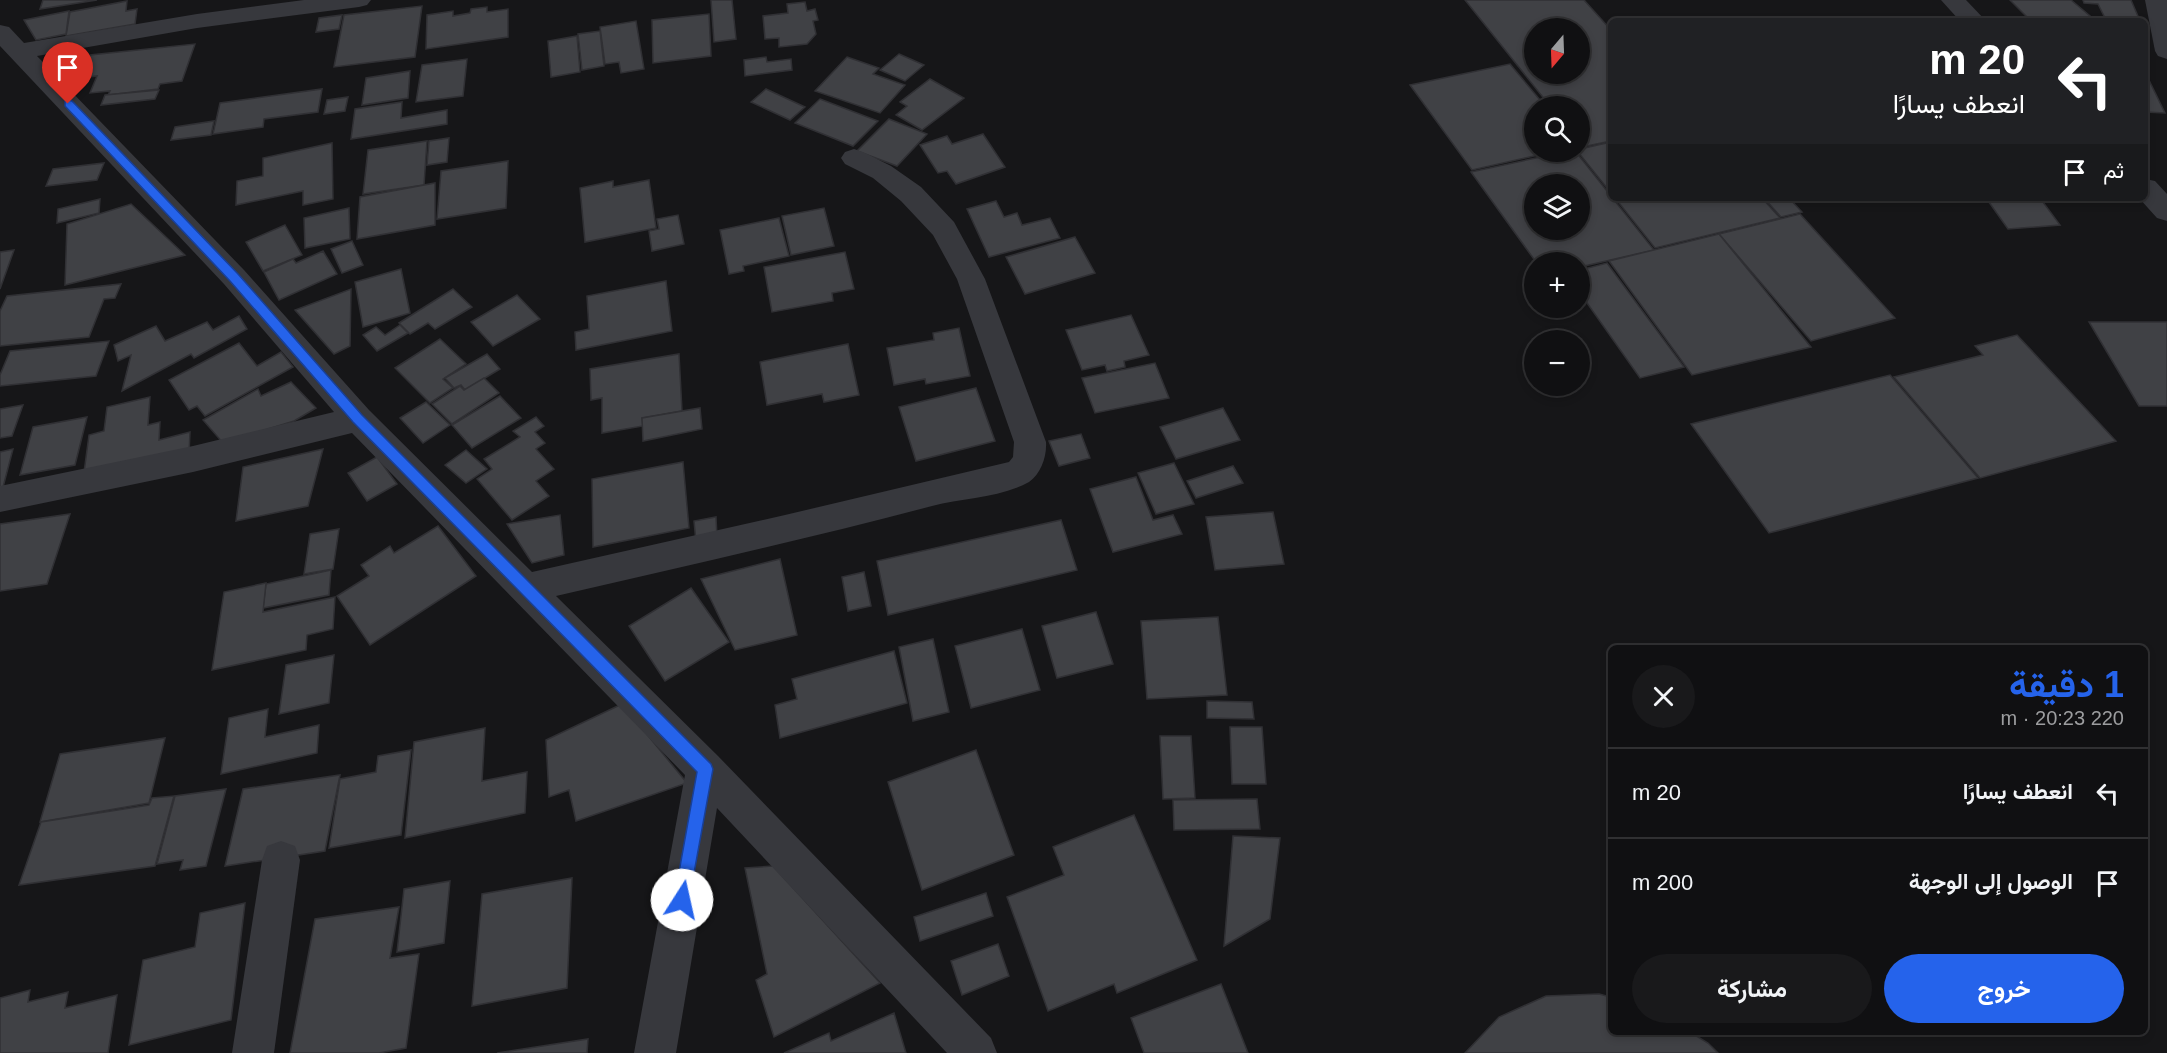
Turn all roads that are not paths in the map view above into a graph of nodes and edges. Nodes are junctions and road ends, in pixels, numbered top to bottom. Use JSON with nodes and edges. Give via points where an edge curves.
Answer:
{"nodes":[{"id":1,"x":359,"y":0,"type":"edge"},
{"id":2,"x":1953,"y":0,"type":"edge"},
{"id":3,"x":2157,"y":0,"type":"edge"},
{"id":4,"x":1971,"y":18,"type":"edge"},
{"id":5,"x":10,"y":42,"type":"edge"},
{"id":6,"x":2167,"y":51,"type":"edge"},
{"id":7,"x":854,"y":158,"type":"dead end"},
{"id":8,"x":2148,"y":191,"type":"edge"},
{"id":9,"x":2167,"y":211,"type":"edge"},
{"id":10,"x":358,"y":419,"type":"junction"},
{"id":11,"x":0,"y":499,"type":"edge"},
{"id":12,"x":525,"y":588,"type":"junction"},
{"id":13,"x":705,"y":769,"type":"junction"},
{"id":14,"x":281,"y":860,"type":"dead end"},
{"id":15,"x":253,"y":1053,"type":"edge"},
{"id":16,"x":655,"y":1053,"type":"edge"},
{"id":17,"x":976,"y":1053,"type":"edge"}],
"edges":[{"from":1,"to":5,"type":"street"},
{"from":2,"to":4,"type":"street"},
{"from":3,"to":6,"type":"street"},
{"from":5,"to":10,"type":"street","via":[[234,278]]},
{"from":7,"to":12,"type":"street","via":[[882,172],[911,194],[944,229],[971,279],[1030,442],[1027,462],[1020,471],[1005,476]]},
{"from":8,"to":9,"type":"street"},
{"from":10,"to":11,"type":"street","via":[[193,459]]},
{"from":10,"to":12,"type":"street"},
{"from":12,"to":13,"type":"street"},
{"from":13,"to":16,"type":"street"},
{"from":13,"to":17,"type":"street"},
{"from":14,"to":15,"type":"street"}]}
